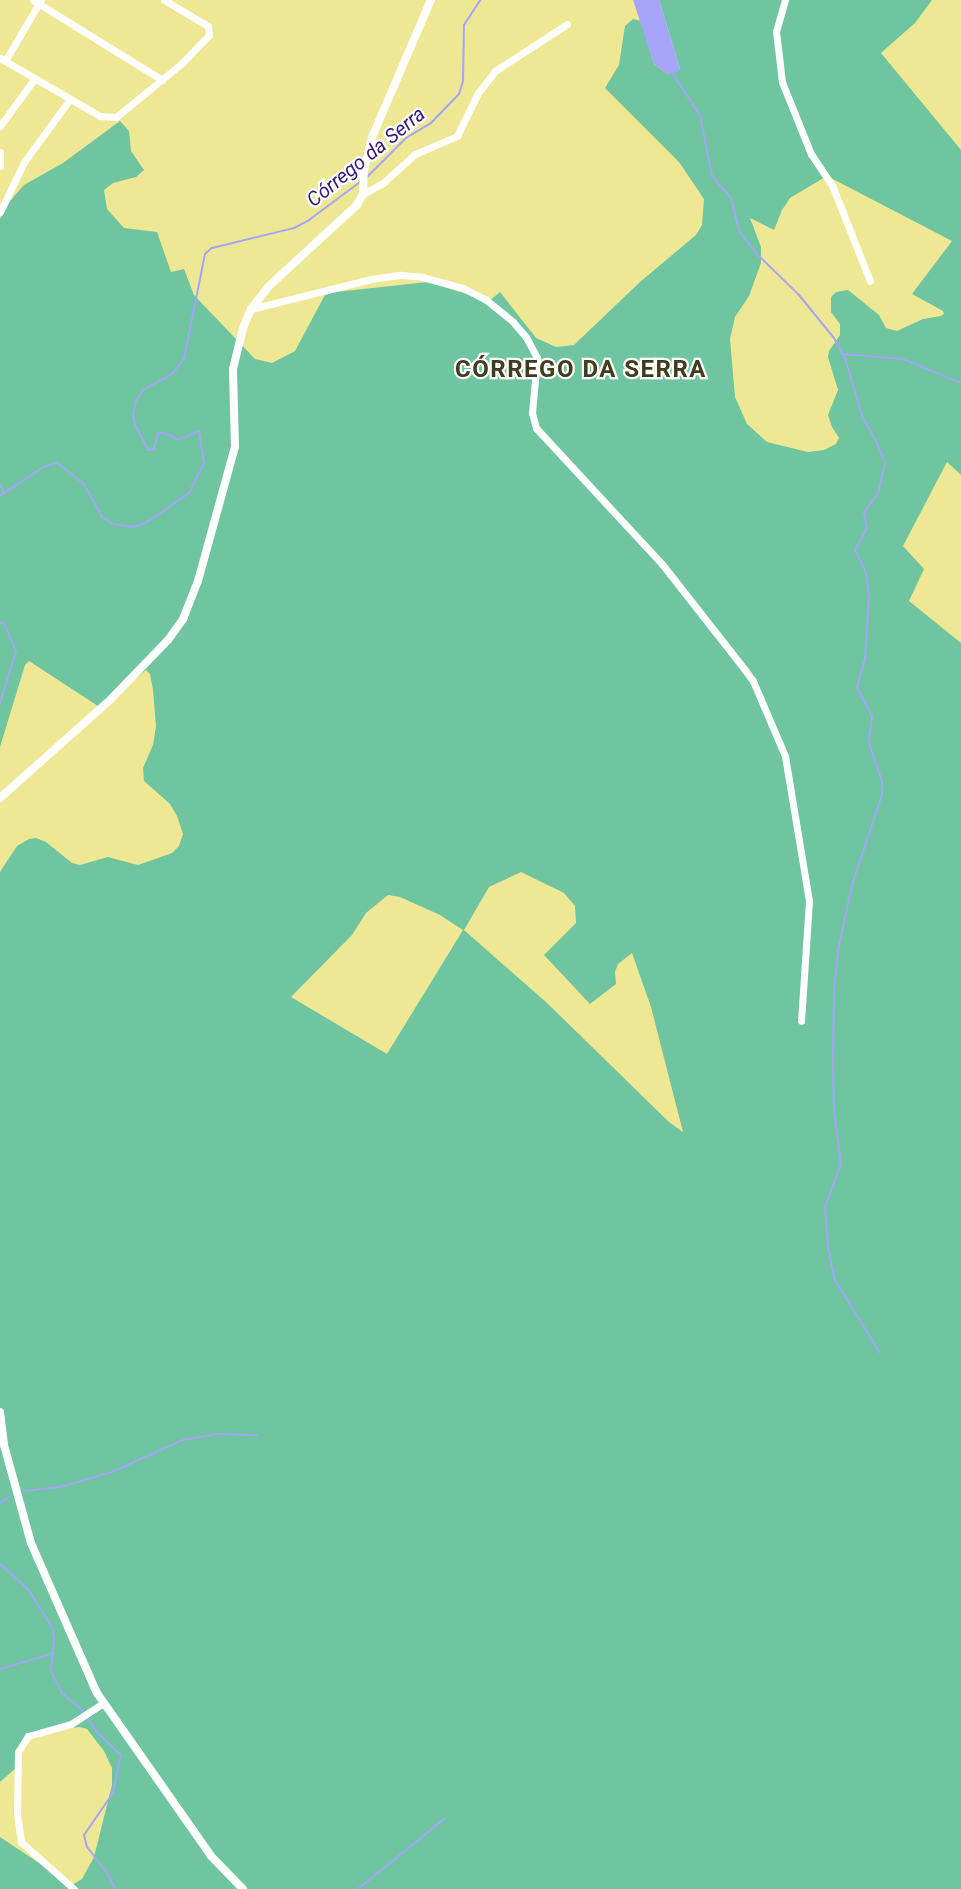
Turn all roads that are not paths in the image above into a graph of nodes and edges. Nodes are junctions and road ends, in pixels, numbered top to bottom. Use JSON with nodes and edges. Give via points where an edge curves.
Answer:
{"nodes":[{"id":1,"x":164,"y":0,"type":"edge"},
{"id":2,"x":431,"y":0,"type":"edge"},
{"id":3,"x":785,"y":0,"type":"edge"},
{"id":4,"x":37,"y":1,"type":"edge"},
{"id":5,"x":567,"y":24,"type":"dead end"},
{"id":6,"x":3,"y":60,"type":"edge"},
{"id":7,"x":35,"y":78,"type":"junction"},
{"id":8,"x":162,"y":80,"type":"junction"},
{"id":9,"x":70,"y":99,"type":"junction"},
{"id":10,"x":0,"y":126,"type":"edge"},
{"id":11,"x":0,"y":152,"type":"edge"},
{"id":12,"x":0,"y":166,"type":"edge"},
{"id":13,"x":363,"y":189,"type":"junction"},
{"id":14,"x":0,"y":212,"type":"edge"},
{"id":15,"x":870,"y":281,"type":"dead end"},
{"id":16,"x":251,"y":309,"type":"junction"},
{"id":17,"x":0,"y":798,"type":"edge"},
{"id":18,"x":801,"y":1021,"type":"dead end"},
{"id":19,"x":0,"y":1412,"type":"edge"},
{"id":20,"x":103,"y":1704,"type":"junction"},
{"id":21,"x":74,"y":1889,"type":"edge"},
{"id":22,"x":243,"y":1889,"type":"edge"}],
"edges":[{"from":1,"to":8,"type":"street","via":[[208,26],[209,34]]},
{"from":2,"to":13,"type":"street","via":[[380,117],[364,170]]},
{"from":3,"to":15,"type":"street","via":[[776,31],[782,82],[811,154],[832,185]]},
{"from":4,"to":6,"type":"street"},
{"from":4,"to":8,"type":"street"},
{"from":5,"to":13,"type":"street","via":[[495,71],[478,93],[457,136],[415,154],[383,183]]},
{"from":6,"to":7,"type":"street"},
{"from":7,"to":9,"type":"street"},
{"from":7,"to":10,"type":"street"},
{"from":8,"to":9,"type":"street","via":[[120,114],[105,118]]},
{"from":9,"to":14,"type":"street","via":[[24,162]]},
{"from":11,"to":12,"type":"street"},
{"from":13,"to":16,"type":"street","via":[[348,216],[268,287]]},
{"from":16,"to":17,"type":"street","via":[[233,369],[235,447],[198,581],[183,619],[111,699]]},
{"from":16,"to":18,"type":"street","via":[[370,279],[422,277],[485,299],[526,337],[537,358],[532,413],[536,428],[662,564],[745,670],[785,756],[808,885]]},
{"from":19,"to":20,"type":"street","via":[[4,1445],[31,1543]]},
{"from":20,"to":21,"type":"street","via":[[71,1724],[27,1736],[21,1743],[16,1764],[21,1842]]},
{"from":20,"to":22,"type":"street","via":[[211,1856]]}]}
